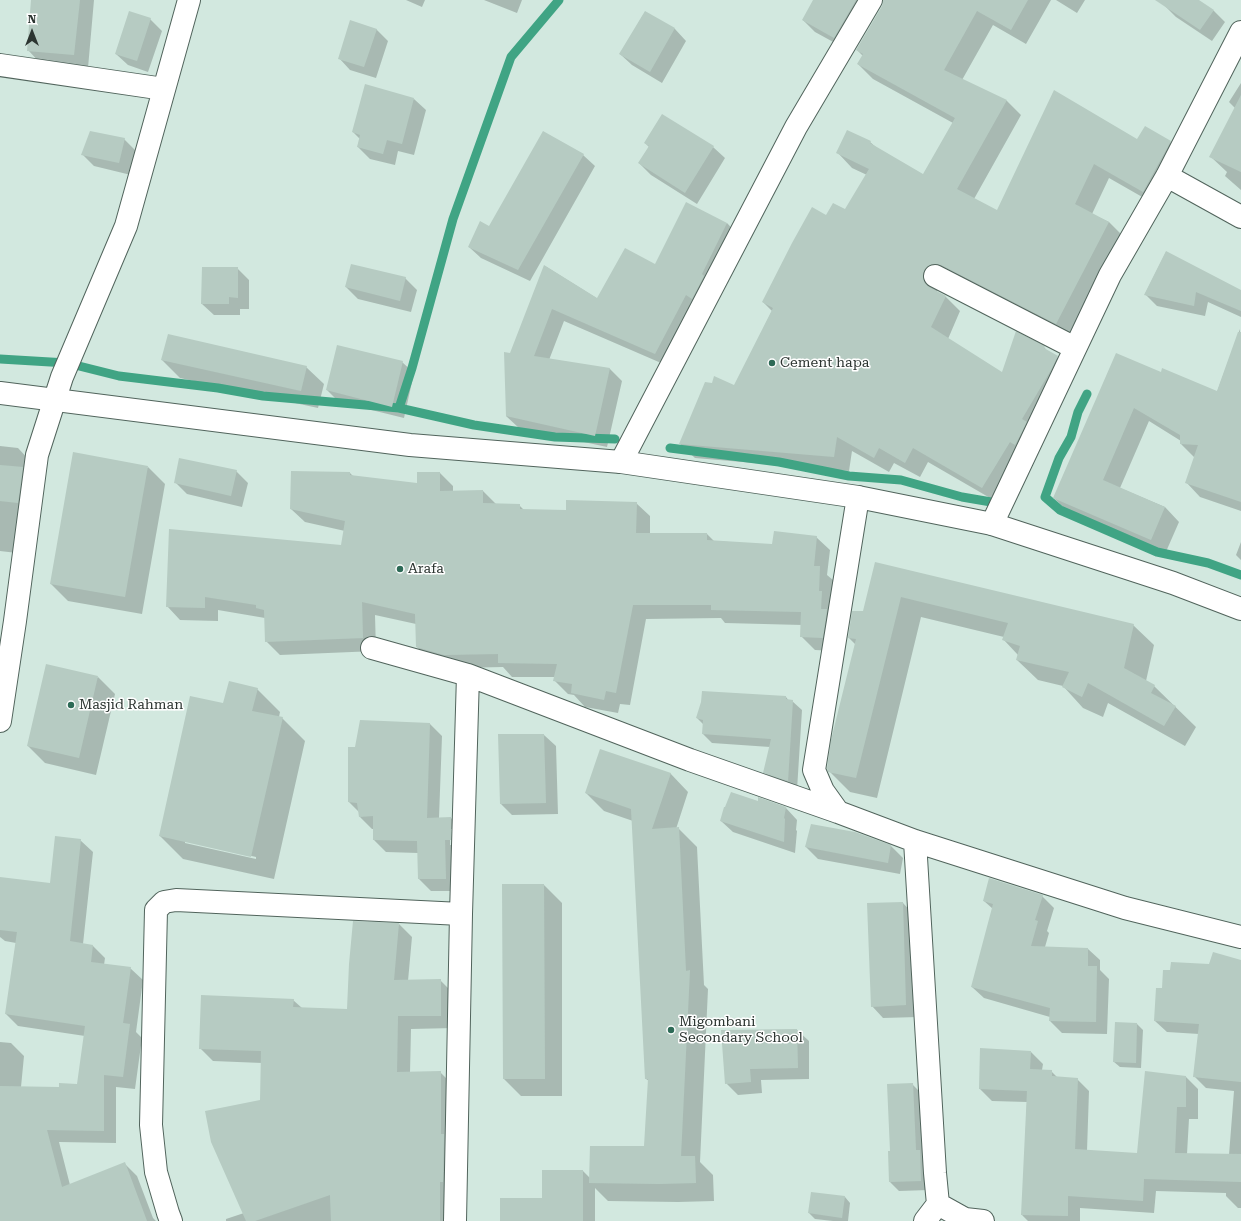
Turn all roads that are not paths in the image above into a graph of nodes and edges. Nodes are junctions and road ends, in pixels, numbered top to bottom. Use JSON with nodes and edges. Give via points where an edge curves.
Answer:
{"nodes":[{"id":1,"x":189,"y":0,"type":"edge"},
{"id":2,"x":871,"y":0,"type":"edge"},
{"id":3,"x":1241,"y":32,"type":"edge"},
{"id":4,"x":0,"y":65,"type":"edge"},
{"id":5,"x":164,"y":89,"type":"junction"},
{"id":6,"x":1166,"y":176,"type":"junction"},
{"id":7,"x":1241,"y":217,"type":"edge"},
{"id":8,"x":934,"y":276,"type":"dead end"},
{"id":9,"x":1075,"y":348,"type":"junction"},
{"id":10,"x":0,"y":393,"type":"edge"},
{"id":11,"x":55,"y":400,"type":"junction"},
{"id":12,"x":621,"y":462,"type":"junction"},
{"id":13,"x":858,"y":497,"type":"junction"},
{"id":14,"x":992,"y":524,"type":"junction"},
{"id":15,"x":1241,"y":609,"type":"edge"},
{"id":16,"x":372,"y":648,"type":"dead end"},
{"id":17,"x":468,"y":675,"type":"junction"},
{"id":18,"x":0,"y":721,"type":"edge"},
{"id":19,"x":838,"y":812,"type":"junction"},
{"id":20,"x":916,"y":841,"type":"junction"},
{"id":21,"x":462,"y":914,"type":"junction"},
{"id":22,"x":1241,"y":937,"type":"edge"},
{"id":23,"x":938,"y":1204,"type":"junction"},
{"id":24,"x":171,"y":1221,"type":"edge"},
{"id":25,"x":455,"y":1221,"type":"edge"},
{"id":26,"x":925,"y":1221,"type":"edge"},
{"id":27,"x":983,"y":1221,"type":"edge"}],
"edges":[{"from":1,"to":5,"type":"street"},
{"from":2,"to":12,"type":"street","via":[[796,127]]},
{"from":3,"to":6,"type":"street"},
{"from":4,"to":5,"type":"street"},
{"from":5,"to":11,"type":"street","via":[[126,226],[67,363]]},
{"from":6,"to":7,"type":"street"},
{"from":6,"to":9,"type":"street","via":[[1110,276]]},
{"from":8,"to":9,"type":"street"},
{"from":9,"to":14,"type":"street"},
{"from":10,"to":11,"type":"street"},
{"from":11,"to":12,"type":"street","via":[[410,445]]},
{"from":11,"to":18,"type":"street","via":[[37,455]]},
{"from":12,"to":13,"type":"street"},
{"from":13,"to":14,"type":"street"},
{"from":13,"to":19,"type":"street","via":[[814,770],[823,791]]},
{"from":14,"to":15,"type":"street","via":[[1173,583]]},
{"from":16,"to":17,"type":"street"},
{"from":17,"to":19,"type":"street","via":[[690,760]]},
{"from":17,"to":21,"type":"street"},
{"from":19,"to":20,"type":"street"},
{"from":20,"to":22,"type":"street","via":[[1125,908]]},
{"from":20,"to":23,"type":"street"},
{"from":21,"to":24,"type":"street","via":[[176,900],[164,902],[156,910],[151,1125],[156,1172]]},
{"from":21,"to":25,"type":"street"},
{"from":23,"to":26,"type":"street"},
{"from":23,"to":27,"type":"street","via":[[965,1219]]}]}
